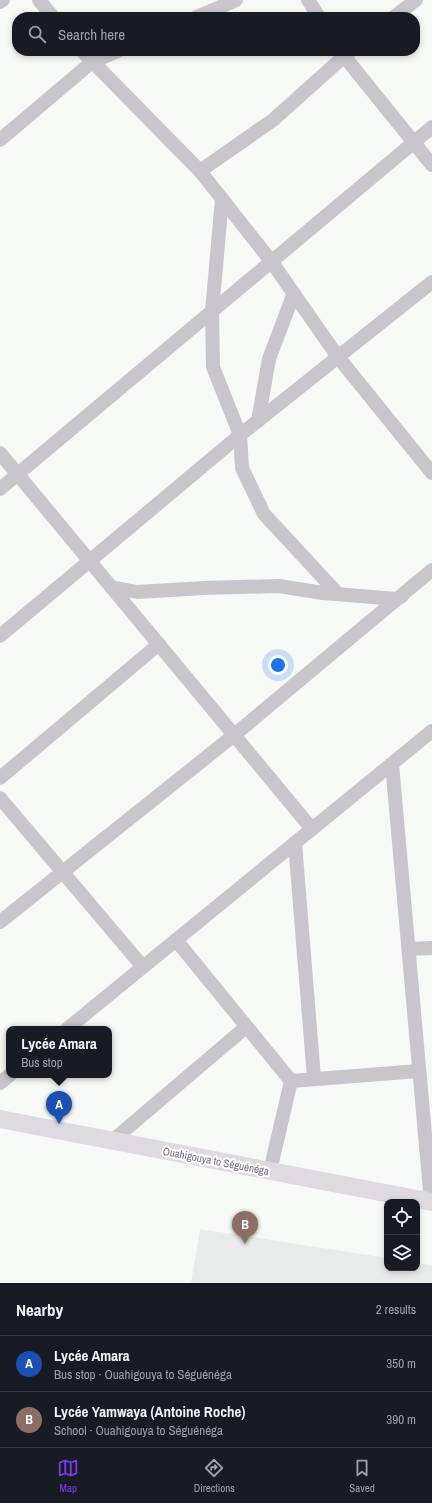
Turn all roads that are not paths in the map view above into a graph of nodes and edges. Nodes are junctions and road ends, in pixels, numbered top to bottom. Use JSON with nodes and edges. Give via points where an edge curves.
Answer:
{"nodes":[{"id":1,"x":3,"y":0,"type":"edge"},
{"id":2,"x":39,"y":0,"type":"edge"},
{"id":3,"x":236,"y":0,"type":"edge"},
{"id":4,"x":308,"y":0,"type":"edge"},
{"id":5,"x":416,"y":0,"type":"edge"},
{"id":6,"x":0,"y":2,"type":"edge"},
{"id":7,"x":49,"y":12,"type":"edge"},
{"id":8,"x":208,"y":12,"type":"edge"},
{"id":9,"x":316,"y":12,"type":"edge"},
{"id":10,"x":400,"y":12,"type":"edge"},
{"id":11,"x":87,"y":56,"type":"edge"},
{"id":12,"x":106,"y":56,"type":"edge"},
{"id":13,"x":342,"y":56,"type":"edge"},
{"id":14,"x":347,"y":56,"type":"edge"},
{"id":15,"x":92,"y":62,"type":"junction"},
{"id":16,"x":432,"y":127,"type":"edge"},
{"id":17,"x":0,"y":140,"type":"edge"},
{"id":18,"x":414,"y":142,"type":"junction"},
{"id":19,"x":432,"y":165,"type":"edge"},
{"id":20,"x":200,"y":171,"type":"junction"},
{"id":21,"x":222,"y":199,"type":"junction"},
{"id":22,"x":271,"y":261,"type":"junction"},
{"id":23,"x":432,"y":283,"type":"edge"},
{"id":24,"x":294,"y":293,"type":"junction"},
{"id":25,"x":212,"y":311,"type":"junction"},
{"id":26,"x":338,"y":357,"type":"junction"},
{"id":27,"x":258,"y":421,"type":"junction"},
{"id":28,"x":240,"y":435,"type":"junction"},
{"id":29,"x":0,"y":453,"type":"edge"},
{"id":30,"x":432,"y":473,"type":"edge"},
{"id":31,"x":17,"y":474,"type":"junction"},
{"id":32,"x":0,"y":489,"type":"edge"},
{"id":33,"x":90,"y":561,"type":"junction"},
{"id":34,"x":432,"y":570,"type":"edge"},
{"id":35,"x":432,"y":580,"type":"edge"},
{"id":36,"x":111,"y":587,"type":"junction"},
{"id":37,"x":338,"y":594,"type":"junction"},
{"id":38,"x":397,"y":599,"type":"junction"},
{"id":39,"x":0,"y":635,"type":"edge"},
{"id":40,"x":159,"y":644,"type":"junction"},
{"id":41,"x":432,"y":731,"type":"edge"},
{"id":42,"x":234,"y":736,"type":"junction"},
{"id":43,"x":392,"y":764,"type":"junction"},
{"id":44,"x":0,"y":778,"type":"edge"},
{"id":45,"x":0,"y":798,"type":"edge"},
{"id":46,"x":312,"y":829,"type":"junction"},
{"id":47,"x":295,"y":843,"type":"junction"},
{"id":48,"x":63,"y":872,"type":"junction"},
{"id":49,"x":0,"y":922,"type":"edge"},
{"id":50,"x":176,"y":940,"type":"junction"},
{"id":51,"x":432,"y":948,"type":"edge"},
{"id":52,"x":409,"y":950,"type":"junction"},
{"id":53,"x":143,"y":967,"type":"junction"},
{"id":54,"x":71,"y":1026,"type":"edge"},
{"id":55,"x":246,"y":1027,"type":"junction"},
{"id":56,"x":419,"y":1071,"type":"junction"},
{"id":57,"x":314,"y":1078,"type":"junction"},
{"id":58,"x":291,"y":1081,"type":"junction"},
{"id":59,"x":0,"y":1119,"type":"edge"},
{"id":60,"x":112,"y":1141,"type":"junction"},
{"id":61,"x":270,"y":1172,"type":"junction"},
{"id":62,"x":431,"y":1202,"type":"edge"}],
"edges":[{"from":1,"to":6,"type":"street"},
{"from":2,"to":7,"type":"street"},
{"from":3,"to":8,"type":"street"},
{"from":4,"to":9,"type":"street"},
{"from":5,"to":10,"type":"street"},
{"from":11,"to":15,"type":"street"},
{"from":12,"to":15,"type":"street"},
{"from":13,"to":20,"type":"street","via":[[272,120]]},
{"from":14,"to":18,"type":"street"},
{"from":15,"to":17,"type":"street"},
{"from":15,"to":20,"type":"street"},
{"from":16,"to":18,"type":"street"},
{"from":18,"to":19,"type":"street"},
{"from":18,"to":22,"type":"street"},
{"from":20,"to":21,"type":"street"},
{"from":21,"to":22,"type":"street"},
{"from":21,"to":25,"type":"street"},
{"from":22,"to":24,"type":"street"},
{"from":22,"to":25,"type":"street"},
{"from":23,"to":26,"type":"street"},
{"from":24,"to":26,"type":"street"},
{"from":24,"to":27,"type":"street","via":[[270,359]]},
{"from":25,"to":28,"type":"street","via":[[213,368]]},
{"from":25,"to":31,"type":"street"},
{"from":26,"to":27,"type":"street"},
{"from":26,"to":30,"type":"street"},
{"from":27,"to":28,"type":"street"},
{"from":28,"to":33,"type":"street"},
{"from":28,"to":37,"type":"street","via":[[242,468],[264,514]]},
{"from":29,"to":31,"type":"street"},
{"from":31,"to":32,"type":"street"},
{"from":31,"to":33,"type":"street"},
{"from":33,"to":36,"type":"street"},
{"from":33,"to":39,"type":"street"},
{"from":34,"to":38,"type":"street"},
{"from":35,"to":38,"type":"street"},
{"from":36,"to":37,"type":"street","via":[[137,592],[279,586]]},
{"from":36,"to":40,"type":"street"},
{"from":37,"to":38,"type":"street"},
{"from":38,"to":42,"type":"street"},
{"from":40,"to":42,"type":"street"},
{"from":40,"to":44,"type":"street"},
{"from":41,"to":43,"type":"street"},
{"from":42,"to":46,"type":"street"},
{"from":42,"to":48,"type":"street"},
{"from":43,"to":46,"type":"street"},
{"from":43,"to":52,"type":"street"},
{"from":45,"to":48,"type":"street"},
{"from":46,"to":47,"type":"street"},
{"from":47,"to":50,"type":"street"},
{"from":47,"to":57,"type":"street"},
{"from":48,"to":49,"type":"street"},
{"from":48,"to":53,"type":"street"},
{"from":50,"to":53,"type":"street"},
{"from":50,"to":55,"type":"street"},
{"from":51,"to":52,"type":"street"},
{"from":52,"to":56,"type":"street"},
{"from":53,"to":54,"type":"street"},
{"from":55,"to":58,"type":"street"},
{"from":55,"to":60,"type":"street"},
{"from":56,"to":57,"type":"street"},
{"from":56,"to":62,"type":"street"},
{"from":57,"to":58,"type":"street"},
{"from":58,"to":61,"type":"street"},
{"from":59,"to":60,"type":"main road","name":"Ouahigouya to Séguénéga"},
{"from":60,"to":61,"type":"main road","name":"Ouahigouya to Séguénéga"},
{"from":61,"to":62,"type":"main road","name":"Ouahigouya to Séguénéga"}]}
